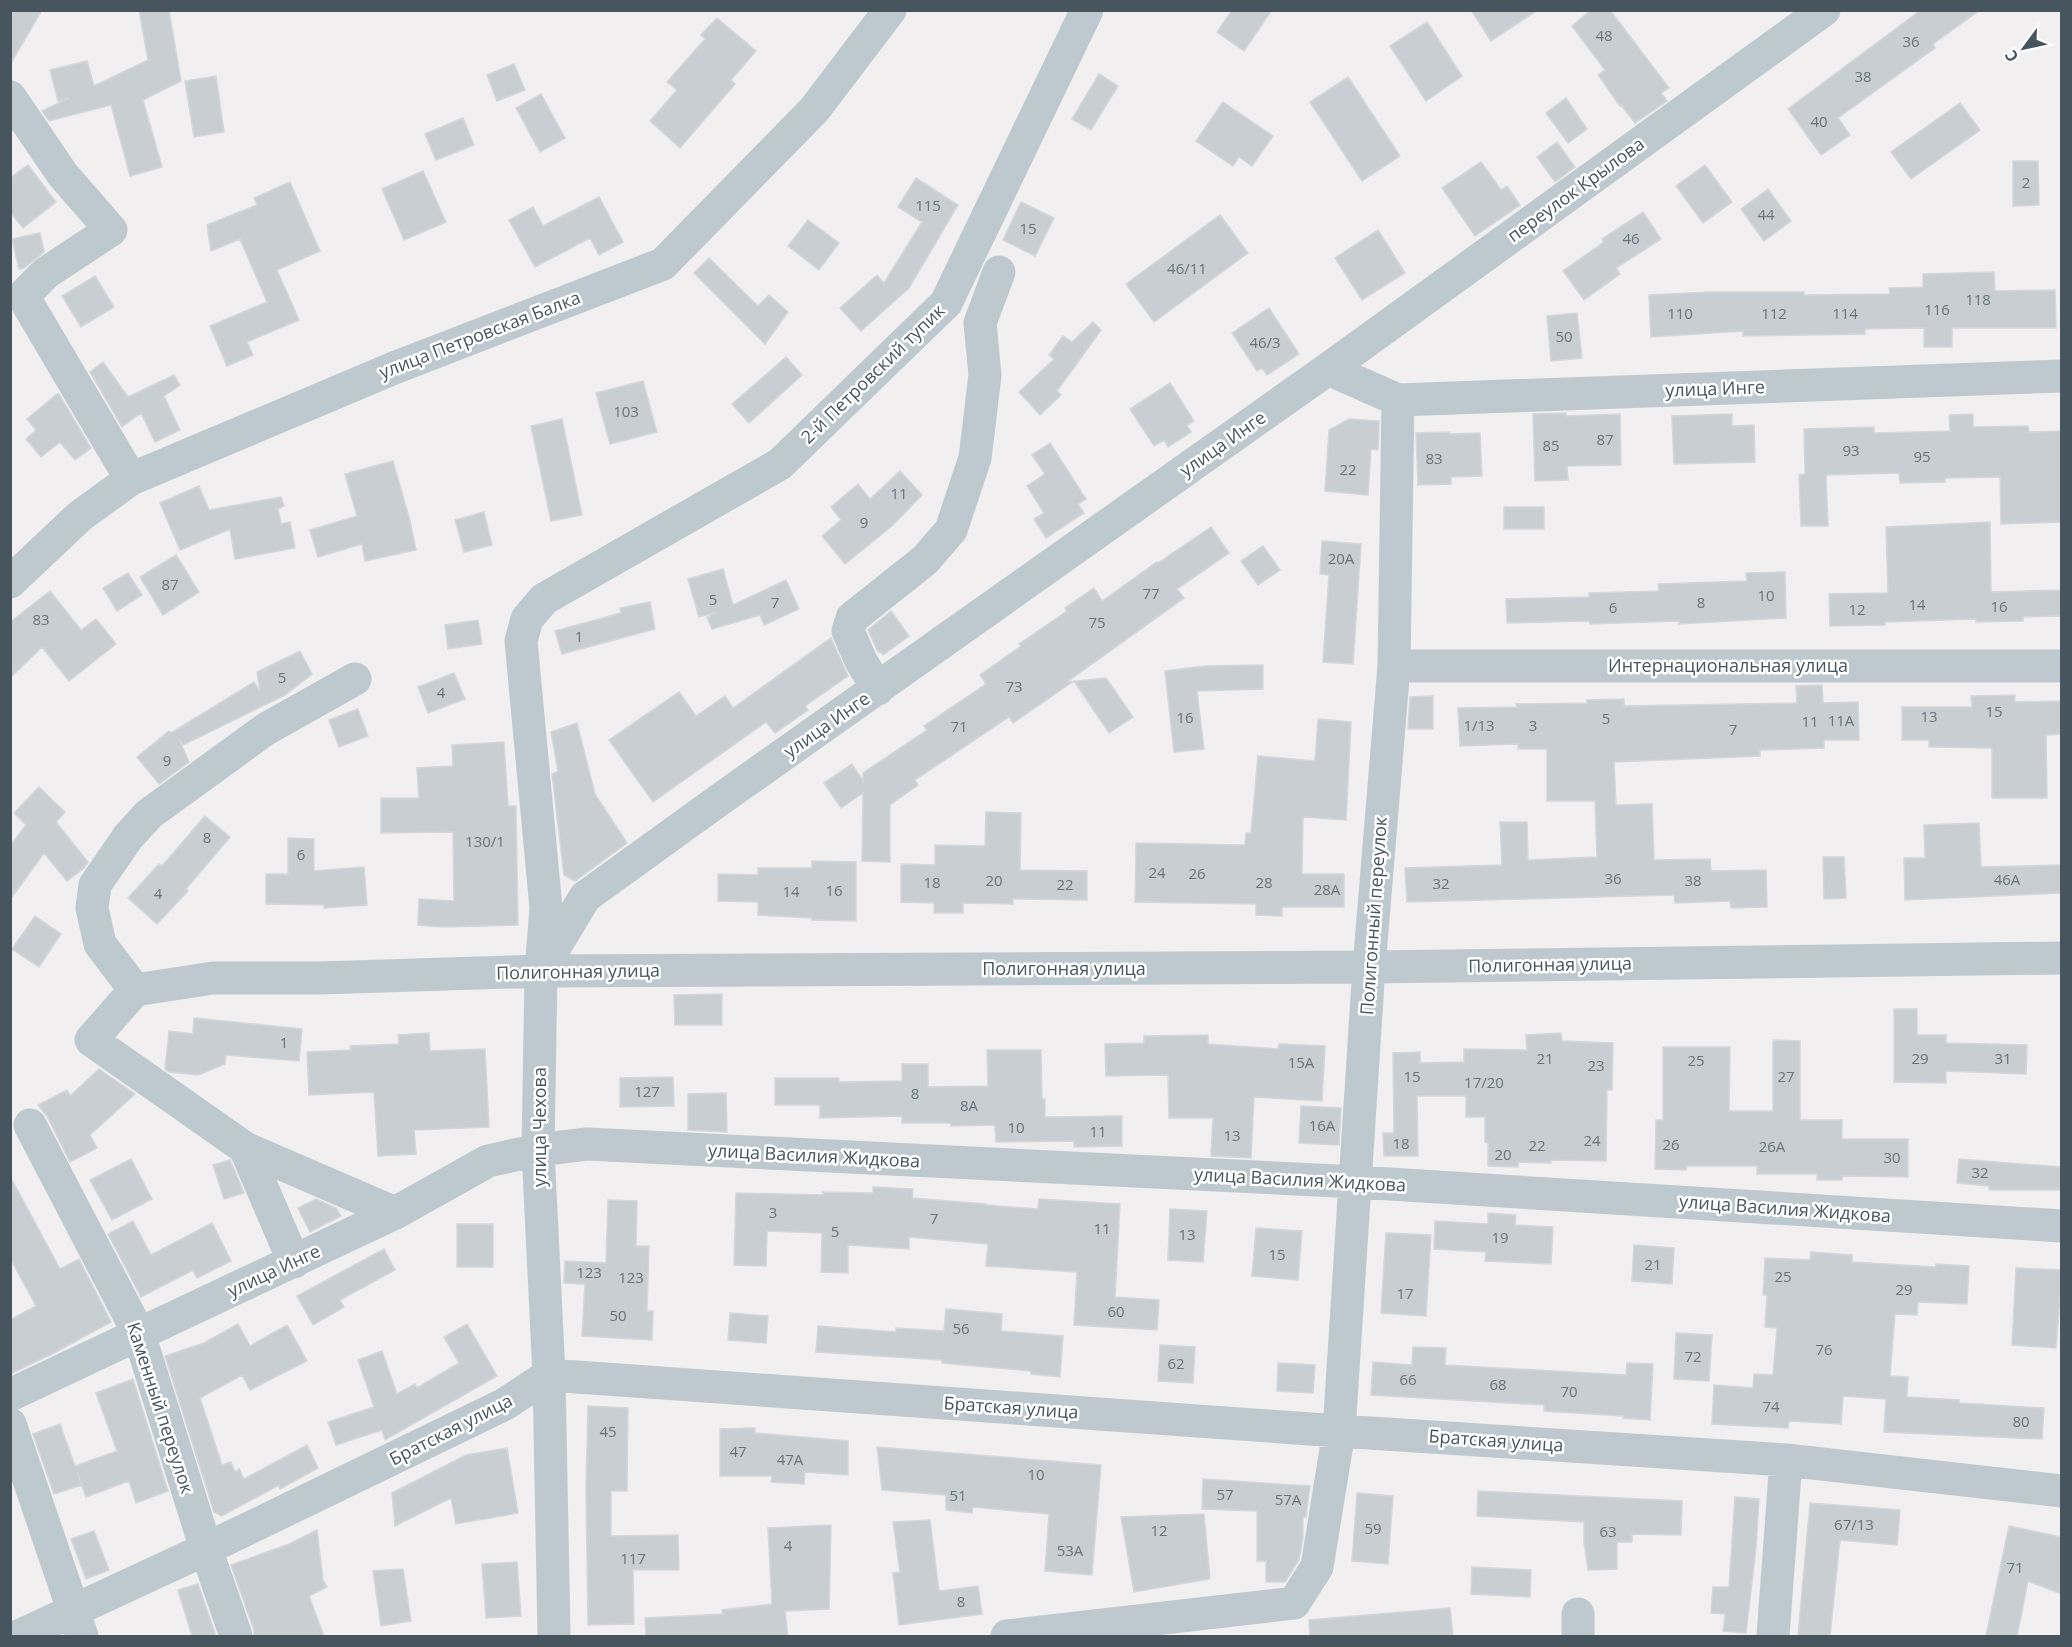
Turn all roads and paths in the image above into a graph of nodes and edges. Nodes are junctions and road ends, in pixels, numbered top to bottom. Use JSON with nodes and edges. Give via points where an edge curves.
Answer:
{"nodes":[{"id":1,"x":890,"y":10,"type":"edge"},
{"id":2,"x":1087,"y":10,"type":"edge"},
{"id":3,"x":1824,"y":10,"type":"edge"},
{"id":4,"x":10,"y":97,"type":"edge"},
{"id":5,"x":999,"y":272,"type":"dead end"},
{"id":6,"x":1328,"y":369,"type":"junction"},
{"id":7,"x":2061,"y":376,"type":"edge"},
{"id":8,"x":1398,"y":400,"type":"junction"},
{"id":9,"x":131,"y":479,"type":"junction"},
{"id":10,"x":10,"y":582,"type":"edge"},
{"id":11,"x":527,"y":619,"type":"joint"},
{"id":12,"x":1394,"y":666,"type":"junction"},
{"id":13,"x":2061,"y":666,"type":"edge"},
{"id":14,"x":355,"y":679,"type":"dead end"},
{"id":15,"x":878,"y":689,"type":"junction"},
{"id":16,"x":2061,"y":958,"type":"edge"},
{"id":17,"x":1370,"y":967,"type":"junction"},
{"id":18,"x":541,"y":971,"type":"junction"},
{"id":19,"x":135,"y":990,"type":"junction"},
{"id":20,"x":30,"y":1125,"type":"dead end"},
{"id":21,"x":245,"y":1148,"type":"junction"},
{"id":22,"x":538,"y":1150,"type":"junction"},
{"id":23,"x":1357,"y":1182,"type":"junction"},
{"id":24,"x":395,"y":1213,"type":"junction"},
{"id":25,"x":2061,"y":1226,"type":"edge"},
{"id":26,"x":294,"y":1262,"type":"junction"},
{"id":27,"x":139,"y":1334,"type":"junction"},
{"id":28,"x":549,"y":1375,"type":"junction"},
{"id":29,"x":10,"y":1395,"type":"edge"},
{"id":30,"x":10,"y":1424,"type":"edge"},
{"id":31,"x":1339,"y":1431,"type":"junction"},
{"id":32,"x":1786,"y":1460,"type":"junction"},
{"id":33,"x":2061,"y":1491,"type":"edge"},
{"id":34,"x":206,"y":1549,"type":"junction"},
{"id":35,"x":78,"y":1624,"type":"edge"},
{"id":36,"x":1088,"y":1632,"type":"edge"},
{"id":37,"x":20,"y":1636,"type":"edge"},
{"id":38,"x":236,"y":1636,"type":"edge"},
{"id":39,"x":554,"y":1636,"type":"edge"},
{"id":40,"x":1007,"y":1636,"type":"edge"},
{"id":41,"x":1773,"y":1636,"type":"edge"}],
"edges":[{"from":1,"to":9,"type":"street","name":"улица Петровская Балка","via":[[814,110],[663,264],[394,368]]},
{"from":2,"to":11,"type":"street","name":"2-й Петровский тупик","via":[[946,303],[780,464],[544,599]]},
{"from":3,"to":6,"type":"street","name":"переулок Крылова"},
{"from":4,"to":9,"type":"street","via":[[63,175],[111,230],[46,273],[23,296]]},
{"from":5,"to":15,"type":"street","via":[[980,323],[985,375],[975,458],[951,530],[925,560],[852,618],[848,631]]},
{"from":6,"to":8,"type":"street","name":"улица Инге"},
{"from":6,"to":15,"type":"street","name":"улица Инге"},
{"from":7,"to":8,"type":"street","name":"улица Инге"},
{"from":8,"to":12,"type":"street","name":"Полигонный переулок"},
{"from":9,"to":10,"type":"street","name":"улица Петровская Балка","via":[[80,516]]},
{"from":11,"to":18,"type":"street","name":"улица Чехова","via":[[521,641],[546,908]]},
{"from":12,"to":13,"type":"street","name":"Интернациональная улица"},
{"from":12,"to":17,"type":"street","name":"Полигонный переулок"},
{"from":14,"to":19,"type":"street","via":[[266,729],[149,814],[95,885],[92,908],[100,944]]},
{"from":15,"to":18,"type":"street","name":"улица Инге","via":[[585,897]]},
{"from":16,"to":17,"type":"street","name":"Полигонная улица"},
{"from":17,"to":18,"type":"street","name":"Полигонная улица"},
{"from":17,"to":23,"type":"street","name":"Полигонный переулок"},
{"from":18,"to":19,"type":"street","name":"Полигонная улица","via":[[213,978]]},
{"from":18,"to":22,"type":"street","name":"улица Чехова"},
{"from":19,"to":21,"type":"street","via":[[91,1040]]},
{"from":20,"to":27,"type":"street","name":"Каменный переулок"},
{"from":21,"to":24,"type":"street"},
{"from":21,"to":26,"type":"street"},
{"from":22,"to":23,"type":"street","name":"улица Василия Жидкова","via":[[599,1145]]},
{"from":22,"to":24,"type":"street","name":"улица Инге","via":[[488,1161]]},
{"from":22,"to":28,"type":"street","name":"улица Чехова"},
{"from":23,"to":25,"type":"street","name":"улица Василия Жидкова"},
{"from":23,"to":31,"type":"street","name":"Полигонный переулок"},
{"from":24,"to":26,"type":"street","name":"улица Инге"},
{"from":26,"to":27,"type":"street","name":"улица Инге"},
{"from":27,"to":29,"type":"street","name":"улица Инге"},
{"from":27,"to":34,"type":"street","name":"Каменный переулок"},
{"from":28,"to":31,"type":"street","name":"Братская улица"},
{"from":28,"to":34,"type":"street","name":"Братская улица","via":[[506,1404]]},
{"from":28,"to":39,"type":"street","name":"улица Чехова"},
{"from":30,"to":35,"type":"street"},
{"from":31,"to":32,"type":"street","name":"Братская улица"},
{"from":31,"to":36,"type":"street","name":"Полигонный переулок","via":[[1317,1567],[1294,1603]]},
{"from":32,"to":33,"type":"street","name":"Братская улица"},
{"from":32,"to":41,"type":"street"},
{"from":34,"to":35,"type":"street","name":"Братская улица"},
{"from":34,"to":38,"type":"street","name":"Каменный переулок"},
{"from":35,"to":37,"type":"street","name":"Братская улица"},
{"from":36,"to":40,"type":"street"}]}
